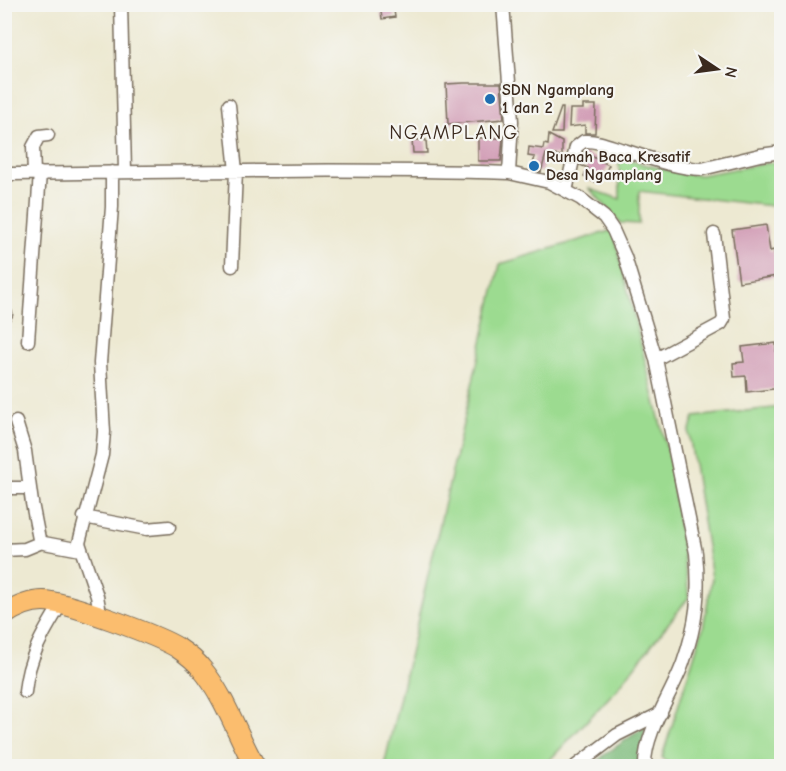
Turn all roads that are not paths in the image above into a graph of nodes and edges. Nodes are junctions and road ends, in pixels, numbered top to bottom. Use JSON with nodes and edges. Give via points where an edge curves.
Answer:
{"nodes":[{"id":1,"x":121,"y":4,"type":"edge"},
{"id":2,"x":503,"y":4,"type":"edge"},
{"id":3,"x":229,"y":105,"type":"dead end"},
{"id":4,"x":48,"y":135,"type":"dead end"},
{"id":5,"x":782,"y":152,"type":"edge"},
{"id":6,"x":125,"y":171,"type":"junction"},
{"id":7,"x":236,"y":171,"type":"junction"},
{"id":8,"x":112,"y":172,"type":"junction"},
{"id":9,"x":37,"y":173,"type":"junction"},
{"id":10,"x":509,"y":173,"type":"junction"},
{"id":11,"x":4,"y":174,"type":"edge"},
{"id":12,"x":566,"y":191,"type":"junction"},
{"id":13,"x":714,"y":234,"type":"dead end"},
{"id":14,"x":232,"y":266,"type":"dead end"},
{"id":15,"x":28,"y":341,"type":"dead end"},
{"id":16,"x":656,"y":359,"type":"junction"},
{"id":17,"x":16,"y":422,"type":"dead end"},
{"id":18,"x":4,"y":488,"type":"edge"},
{"id":19,"x":29,"y":488,"type":"junction"},
{"id":20,"x":84,"y":517,"type":"junction"},
{"id":21,"x":169,"y":527,"type":"dead end"},
{"id":22,"x":42,"y":542,"type":"junction"},
{"id":23,"x":4,"y":550,"type":"edge"},
{"id":24,"x":81,"y":550,"type":"junction"},
{"id":25,"x":61,"y":604,"type":"junction"},
{"id":26,"x":4,"y":615,"type":"edge"},
{"id":27,"x":101,"y":618,"type":"junction"},
{"id":28,"x":25,"y":692,"type":"dead end"},
{"id":29,"x":661,"y":713,"type":"junction"},
{"id":30,"x":255,"y":766,"type":"edge"},
{"id":31,"x":576,"y":766,"type":"edge"},
{"id":32,"x":645,"y":766,"type":"edge"}],
"edges":[{"from":1,"to":6,"type":"street"},
{"from":2,"to":10,"type":"street","via":[[512,121]]},
{"from":3,"to":7,"type":"street"},
{"from":4,"to":9,"type":"street","via":[[39,136],[34,143]]},
{"from":5,"to":12,"type":"street","via":[[695,169],[581,141],[575,150]]},
{"from":6,"to":7,"type":"street"},
{"from":6,"to":8,"type":"street"},
{"from":7,"to":10,"type":"street"},
{"from":7,"to":14,"type":"street"},
{"from":8,"to":9,"type":"street"},
{"from":8,"to":20,"type":"street","via":[[100,363],[104,432],[102,455]]},
{"from":9,"to":11,"type":"street"},
{"from":9,"to":15,"type":"street"},
{"from":10,"to":12,"type":"street","via":[[540,179]]},
{"from":12,"to":16,"type":"street","via":[[604,217],[613,230]]},
{"from":13,"to":16,"type":"street","via":[[724,319]]},
{"from":16,"to":29,"type":"street","via":[[696,553],[699,585],[696,619],[683,663]]},
{"from":17,"to":19,"type":"street","via":[[25,451]]},
{"from":18,"to":19,"type":"street"},
{"from":19,"to":22,"type":"street"},
{"from":20,"to":21,"type":"street","via":[[147,529]]},
{"from":20,"to":24,"type":"street","via":[[79,536]]},
{"from":22,"to":23,"type":"street","via":[[25,549]]},
{"from":22,"to":24,"type":"street"},
{"from":24,"to":27,"type":"street"},
{"from":25,"to":26,"type":"main road","via":[[42,601]]},
{"from":25,"to":27,"type":"main road"},
{"from":25,"to":28,"type":"street","via":[[33,652]]},
{"from":27,"to":30,"type":"main road","via":[[164,641],[193,659],[221,699]]},
{"from":29,"to":31,"type":"street","via":[[617,735]]},
{"from":29,"to":32,"type":"street"}]}
